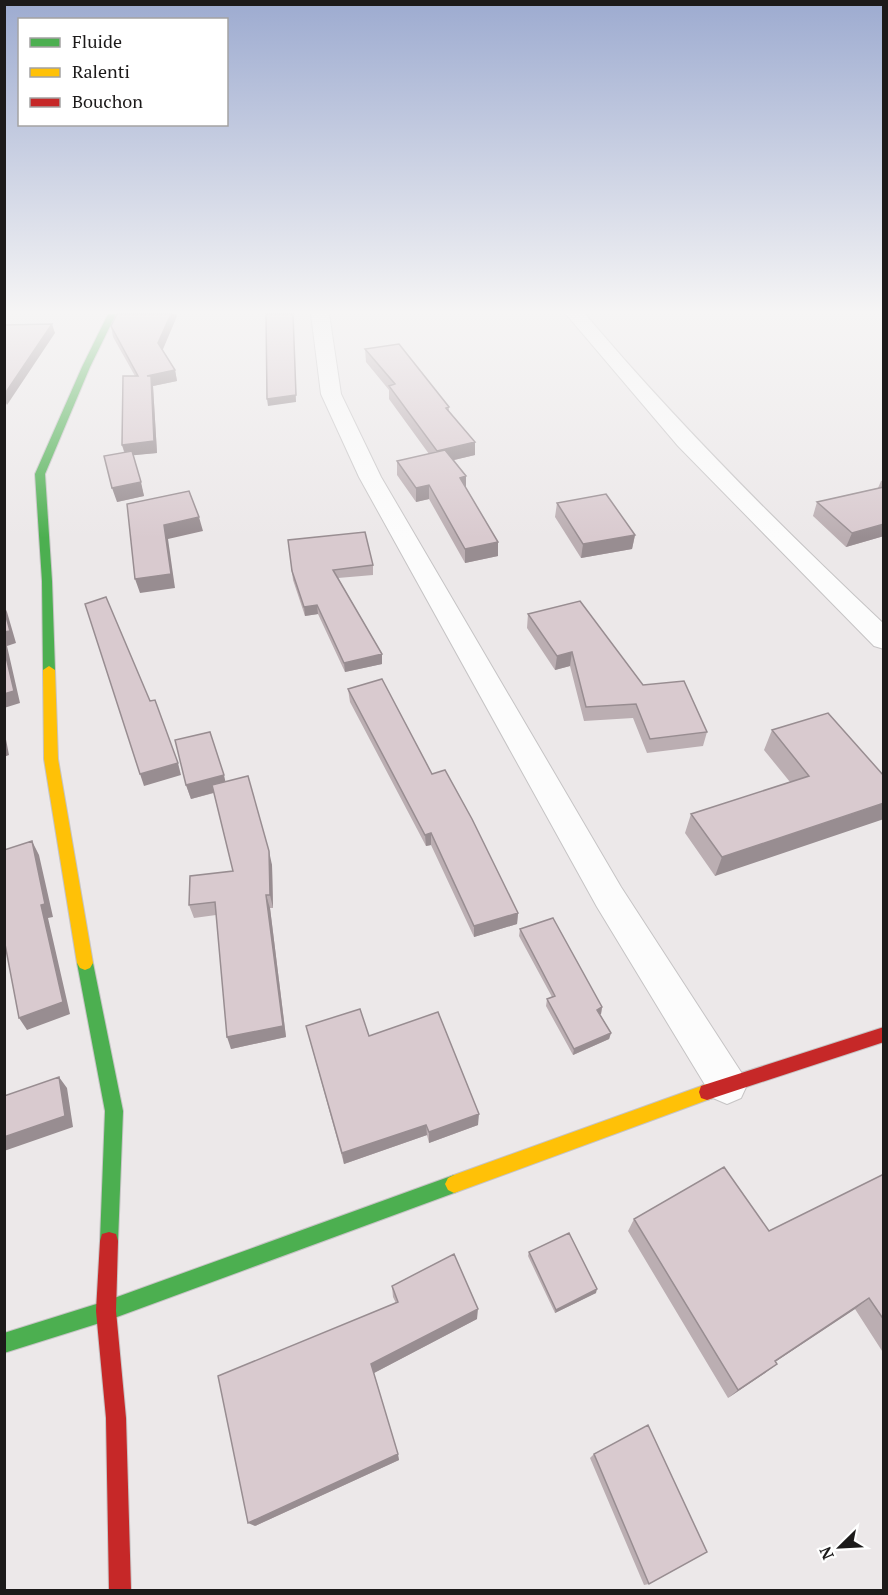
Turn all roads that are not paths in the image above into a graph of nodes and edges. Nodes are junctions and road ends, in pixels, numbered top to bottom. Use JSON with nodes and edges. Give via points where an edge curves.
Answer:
{"nodes":[{"id":1,"x":77,"y":388,"type":"edge"},
{"id":2,"x":330,"y":388,"type":"edge"},
{"id":3,"x":635,"y":388,"type":"edge"},
{"id":4,"x":884,"y":640,"type":"edge"},
{"id":5,"x":884,"y":1034,"type":"edge"},
{"id":6,"x":727,"y":1085,"type":"junction"},
{"id":7,"x":106,"y":1311,"type":"junction"},
{"id":8,"x":4,"y":1343,"type":"edge"},
{"id":9,"x":120,"y":1590,"type":"edge"}],
"edges":[{"from":1,"to":7,"type":"street","via":[[40,474],[51,759],[114,1111]]},
{"from":2,"to":6,"type":"street","via":[[369,477],[609,897]]},
{"from":3,"to":4,"type":"street"},
{"from":5,"to":6,"type":"street"},
{"from":6,"to":7,"type":"street"},
{"from":7,"to":8,"type":"street"},
{"from":7,"to":9,"type":"street","via":[[116,1418]]}]}
